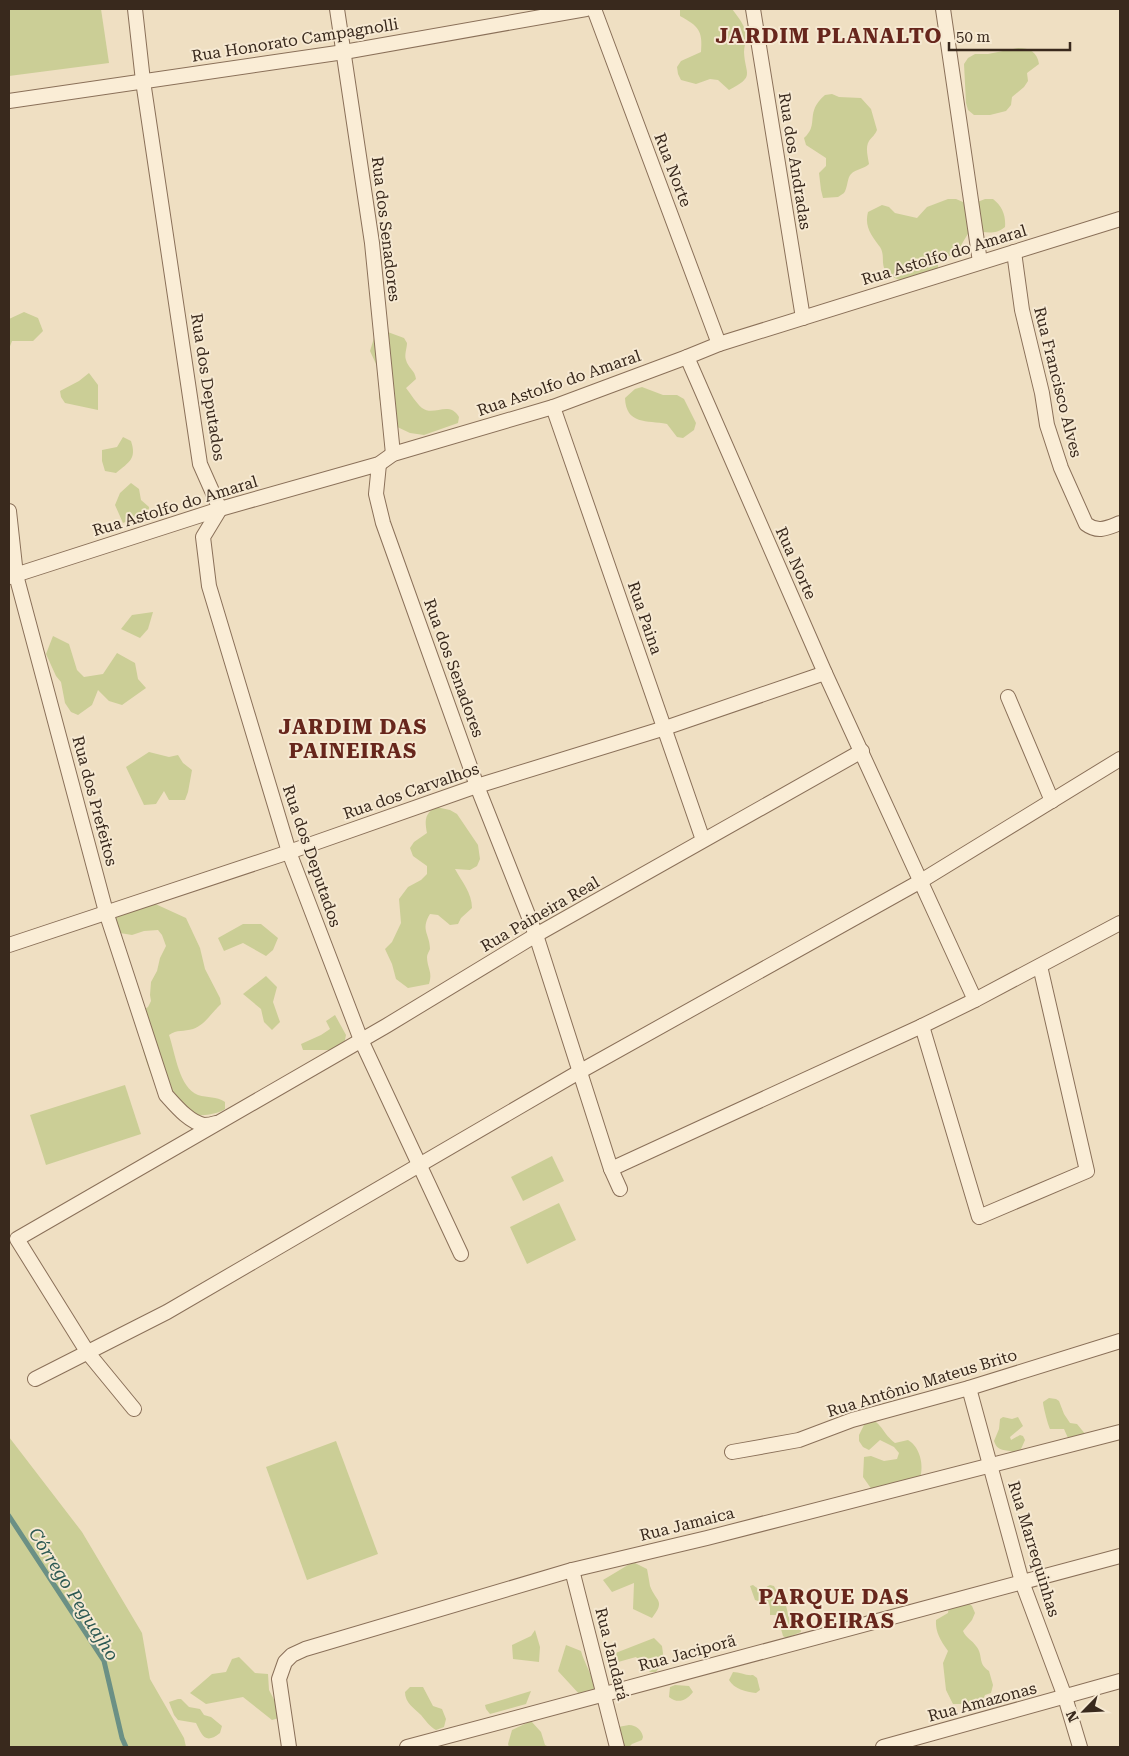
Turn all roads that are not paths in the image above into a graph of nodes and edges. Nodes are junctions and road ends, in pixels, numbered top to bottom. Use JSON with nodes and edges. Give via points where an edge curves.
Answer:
{"nodes":[{"id":1,"x":135,"y":9,"type":"edge"},
{"id":2,"x":337,"y":9,"type":"edge"},
{"id":3,"x":586,"y":9,"type":"edge"},
{"id":4,"x":594,"y":9,"type":"edge"},
{"id":5,"x":753,"y":9,"type":"edge"},
{"id":6,"x":943,"y":9,"type":"edge"},
{"id":7,"x":344,"y":52,"type":"junction"},
{"id":8,"x":142,"y":81,"type":"junction"},
{"id":9,"x":9,"y":101,"type":"edge"},
{"id":10,"x":1120,"y":219,"type":"edge"},
{"id":11,"x":1014,"y":252,"type":"junction"},
{"id":12,"x":980,"y":262,"type":"junction"},
{"id":13,"x":803,"y":318,"type":"junction"},
{"id":14,"x":719,"y":344,"type":"junction"},
{"id":15,"x":687,"y":358,"type":"junction"},
{"id":16,"x":553,"y":407,"type":"junction"},
{"id":17,"x":393,"y":454,"type":"junction"},
{"id":18,"x":378,"y":464,"type":"junction"},
{"id":19,"x":220,"y":509,"type":"junction"},
{"id":20,"x":9,"y":511,"type":"edge"},
{"id":21,"x":1120,"y":523,"type":"edge"},
{"id":22,"x":12,"y":576,"type":"edge"},
{"id":23,"x":825,"y":673,"type":"junction"},
{"id":24,"x":1008,"y":697,"type":"dead end"},
{"id":25,"x":665,"y":728,"type":"junction"},
{"id":26,"x":862,"y":750,"type":"junction"},
{"id":27,"x":1120,"y":759,"type":"edge"},
{"id":28,"x":477,"y":786,"type":"junction"},
{"id":29,"x":1052,"y":801,"type":"junction"},
{"id":30,"x":703,"y":840,"type":"junction"},
{"id":31,"x":288,"y":852,"type":"junction"},
{"id":32,"x":921,"y":881,"type":"junction"},
{"id":33,"x":106,"y":912,"type":"junction"},
{"id":34,"x":1120,"y":923,"type":"edge"},
{"id":35,"x":536,"y":936,"type":"junction"},
{"id":36,"x":9,"y":945,"type":"edge"},
{"id":37,"x":1040,"y":966,"type":"junction"},
{"id":38,"x":975,"y":1000,"type":"junction"},
{"id":39,"x":922,"y":1026,"type":"junction"},
{"id":40,"x":361,"y":1040,"type":"junction"},
{"id":41,"x":579,"y":1072,"type":"junction"},
{"id":42,"x":217,"y":1123,"type":"junction"},
{"id":43,"x":419,"y":1165,"type":"junction"},
{"id":44,"x":611,"y":1169,"type":"junction"},
{"id":45,"x":620,"y":1189,"type":"dead end"},
{"id":46,"x":461,"y":1254,"type":"dead end"},
{"id":47,"x":1120,"y":1341,"type":"edge"},
{"id":48,"x":88,"y":1353,"type":"junction"},
{"id":49,"x":35,"y":1379,"type":"dead end"},
{"id":50,"x":970,"y":1388,"type":"junction"},
{"id":51,"x":134,"y":1409,"type":"dead end"},
{"id":52,"x":1120,"y":1432,"type":"edge"},
{"id":53,"x":732,"y":1452,"type":"dead end"},
{"id":54,"x":990,"y":1466,"type":"junction"},
{"id":55,"x":1120,"y":1556,"type":"edge"},
{"id":56,"x":572,"y":1570,"type":"junction"},
{"id":57,"x":1022,"y":1582,"type":"junction"},
{"id":58,"x":1120,"y":1681,"type":"edge"},
{"id":59,"x":604,"y":1694,"type":"junction"},
{"id":60,"x":1066,"y":1697,"type":"junction"},
{"id":61,"x":289,"y":1747,"type":"edge"},
{"id":62,"x":407,"y":1747,"type":"edge"},
{"id":63,"x":617,"y":1747,"type":"edge"},
{"id":64,"x":883,"y":1747,"type":"edge"},
{"id":65,"x":1080,"y":1747,"type":"edge"}],
"edges":[{"from":1,"to":8,"type":"street","name":"Rua dos Deputados"},
{"from":2,"to":7,"type":"street","name":"Rua dos Senadores"},
{"from":3,"to":7,"type":"street","name":"Rua Honorato Campagnolli"},
{"from":4,"to":14,"type":"street","name":"Rua Norte"},
{"from":5,"to":13,"type":"street","name":"Rua dos Andradas"},
{"from":6,"to":12,"type":"street"},
{"from":7,"to":8,"type":"street","name":"Rua Honorato Campagnolli"},
{"from":7,"to":17,"type":"street","name":"Rua dos Senadores","via":[[372,244]]},
{"from":8,"to":9,"type":"street","name":"Rua Honorato Campagnolli"},
{"from":8,"to":19,"type":"street","name":"Rua dos Deputados","via":[[200,464]]},
{"from":10,"to":11,"type":"street","name":"Rua Astolfo do Amaral"},
{"from":11,"to":12,"type":"street","name":"Rua Astolfo do Amaral"},
{"from":11,"to":21,"type":"street","name":"Rua Francisco Alves","via":[[1022,310],[1047,425],[1061,468],[1086,524],[1099,530]]},
{"from":12,"to":13,"type":"street","name":"Rua Astolfo do Amaral"},
{"from":13,"to":14,"type":"street","name":"Rua Astolfo do Amaral"},
{"from":14,"to":15,"type":"street","name":"Rua Astolfo do Amaral"},
{"from":15,"to":16,"type":"street","name":"Rua Astolfo do Amaral"},
{"from":15,"to":23,"type":"street","name":"Rua Norte"},
{"from":16,"to":17,"type":"street","name":"Rua Astolfo do Amaral"},
{"from":16,"to":25,"type":"street","name":"Rua Paina"},
{"from":17,"to":18,"type":"street","name":"Rua Astolfo do Amaral"},
{"from":18,"to":19,"type":"street","name":"Rua Astolfo do Amaral"},
{"from":18,"to":28,"type":"street","name":"Rua dos Senadores","via":[[376,494],[383,522]]},
{"from":19,"to":22,"type":"street","name":"Rua Astolfo do Amaral"},
{"from":19,"to":31,"type":"street","name":"Rua dos Deputados","via":[[203,537],[210,586]]},
{"from":20,"to":22,"type":"street","name":"Rua dos Prefeitos"},
{"from":22,"to":33,"type":"street","name":"Rua dos Prefeitos"},
{"from":23,"to":25,"type":"street","name":"Rua dos Carvalhos"},
{"from":23,"to":26,"type":"street"},
{"from":24,"to":29,"type":"street"},
{"from":25,"to":28,"type":"street","name":"Rua dos Carvalhos"},
{"from":25,"to":30,"type":"street","name":"Rua Paina"},
{"from":26,"to":30,"type":"street","name":"Rua Paineira Real"},
{"from":26,"to":32,"type":"street"},
{"from":27,"to":29,"type":"street"},
{"from":28,"to":31,"type":"street","name":"Rua dos Carvalhos"},
{"from":28,"to":35,"type":"street","name":"Rua dos Senadores"},
{"from":29,"to":32,"type":"street"},
{"from":30,"to":35,"type":"street","name":"Rua Paineira Real"},
{"from":31,"to":33,"type":"street","name":"Rua dos Carvalhos"},
{"from":31,"to":40,"type":"street","name":"Rua dos Deputados"},
{"from":32,"to":38,"type":"street"},
{"from":32,"to":41,"type":"street"},
{"from":33,"to":36,"type":"street","name":"Rua dos Carvalhos"},
{"from":33,"to":42,"type":"street","name":"Rua dos Prefeitos","via":[[166,1095],[191,1119],[204,1125]]},
{"from":34,"to":37,"type":"street"},
{"from":35,"to":40,"type":"street","name":"Rua Paineira Real"},
{"from":35,"to":41,"type":"street","name":"Rua dos Senadores"},
{"from":37,"to":38,"type":"street"},
{"from":37,"to":39,"type":"street","via":[[1087,1171],[979,1217]]},
{"from":38,"to":39,"type":"street"},
{"from":39,"to":44,"type":"street"},
{"from":40,"to":42,"type":"street","name":"Rua Paineira Real"},
{"from":40,"to":43,"type":"street","name":"Rua dos Deputados"},
{"from":41,"to":43,"type":"street"},
{"from":41,"to":44,"type":"street","name":"Rua dos Senadores"},
{"from":42,"to":48,"type":"street","name":"Rua Paineira Real","via":[[17,1239]]},
{"from":43,"to":46,"type":"street","name":"Rua dos Deputados"},
{"from":43,"to":48,"type":"street","via":[[167,1312]]},
{"from":44,"to":45,"type":"street","name":"Rua dos Senadores"},
{"from":47,"to":50,"type":"street","name":"Rua Antônio Mateus Brito"},
{"from":48,"to":49,"type":"street"},
{"from":48,"to":51,"type":"street"},
{"from":50,"to":53,"type":"street","name":"Rua Antônio Mateus Brito","via":[[852,1420],[798,1440]]},
{"from":50,"to":54,"type":"street","name":"Rua Marrequinhas"},
{"from":52,"to":54,"type":"street","name":"Rua Jamaica"},
{"from":54,"to":56,"type":"street","name":"Rua Jamaica"},
{"from":54,"to":57,"type":"street","name":"Rua Marrequinhas"},
{"from":55,"to":57,"type":"street","name":"Rua Jaciporã"},
{"from":56,"to":59,"type":"street","name":"Rua Jandará"},
{"from":56,"to":61,"type":"street","name":"Rua Jamaica","via":[[292,1656],[285,1662],[279,1679]]},
{"from":57,"to":59,"type":"street","name":"Rua Jaciporã"},
{"from":57,"to":60,"type":"street","name":"Rua Marrequinhas"},
{"from":58,"to":60,"type":"street","name":"Rua Amazonas"},
{"from":59,"to":62,"type":"street","name":"Rua Jaciporã"},
{"from":59,"to":63,"type":"street","name":"Rua Jandará"},
{"from":60,"to":64,"type":"street","name":"Rua Amazonas"},
{"from":60,"to":65,"type":"street","name":"Rua Marrequinhas"}]}
